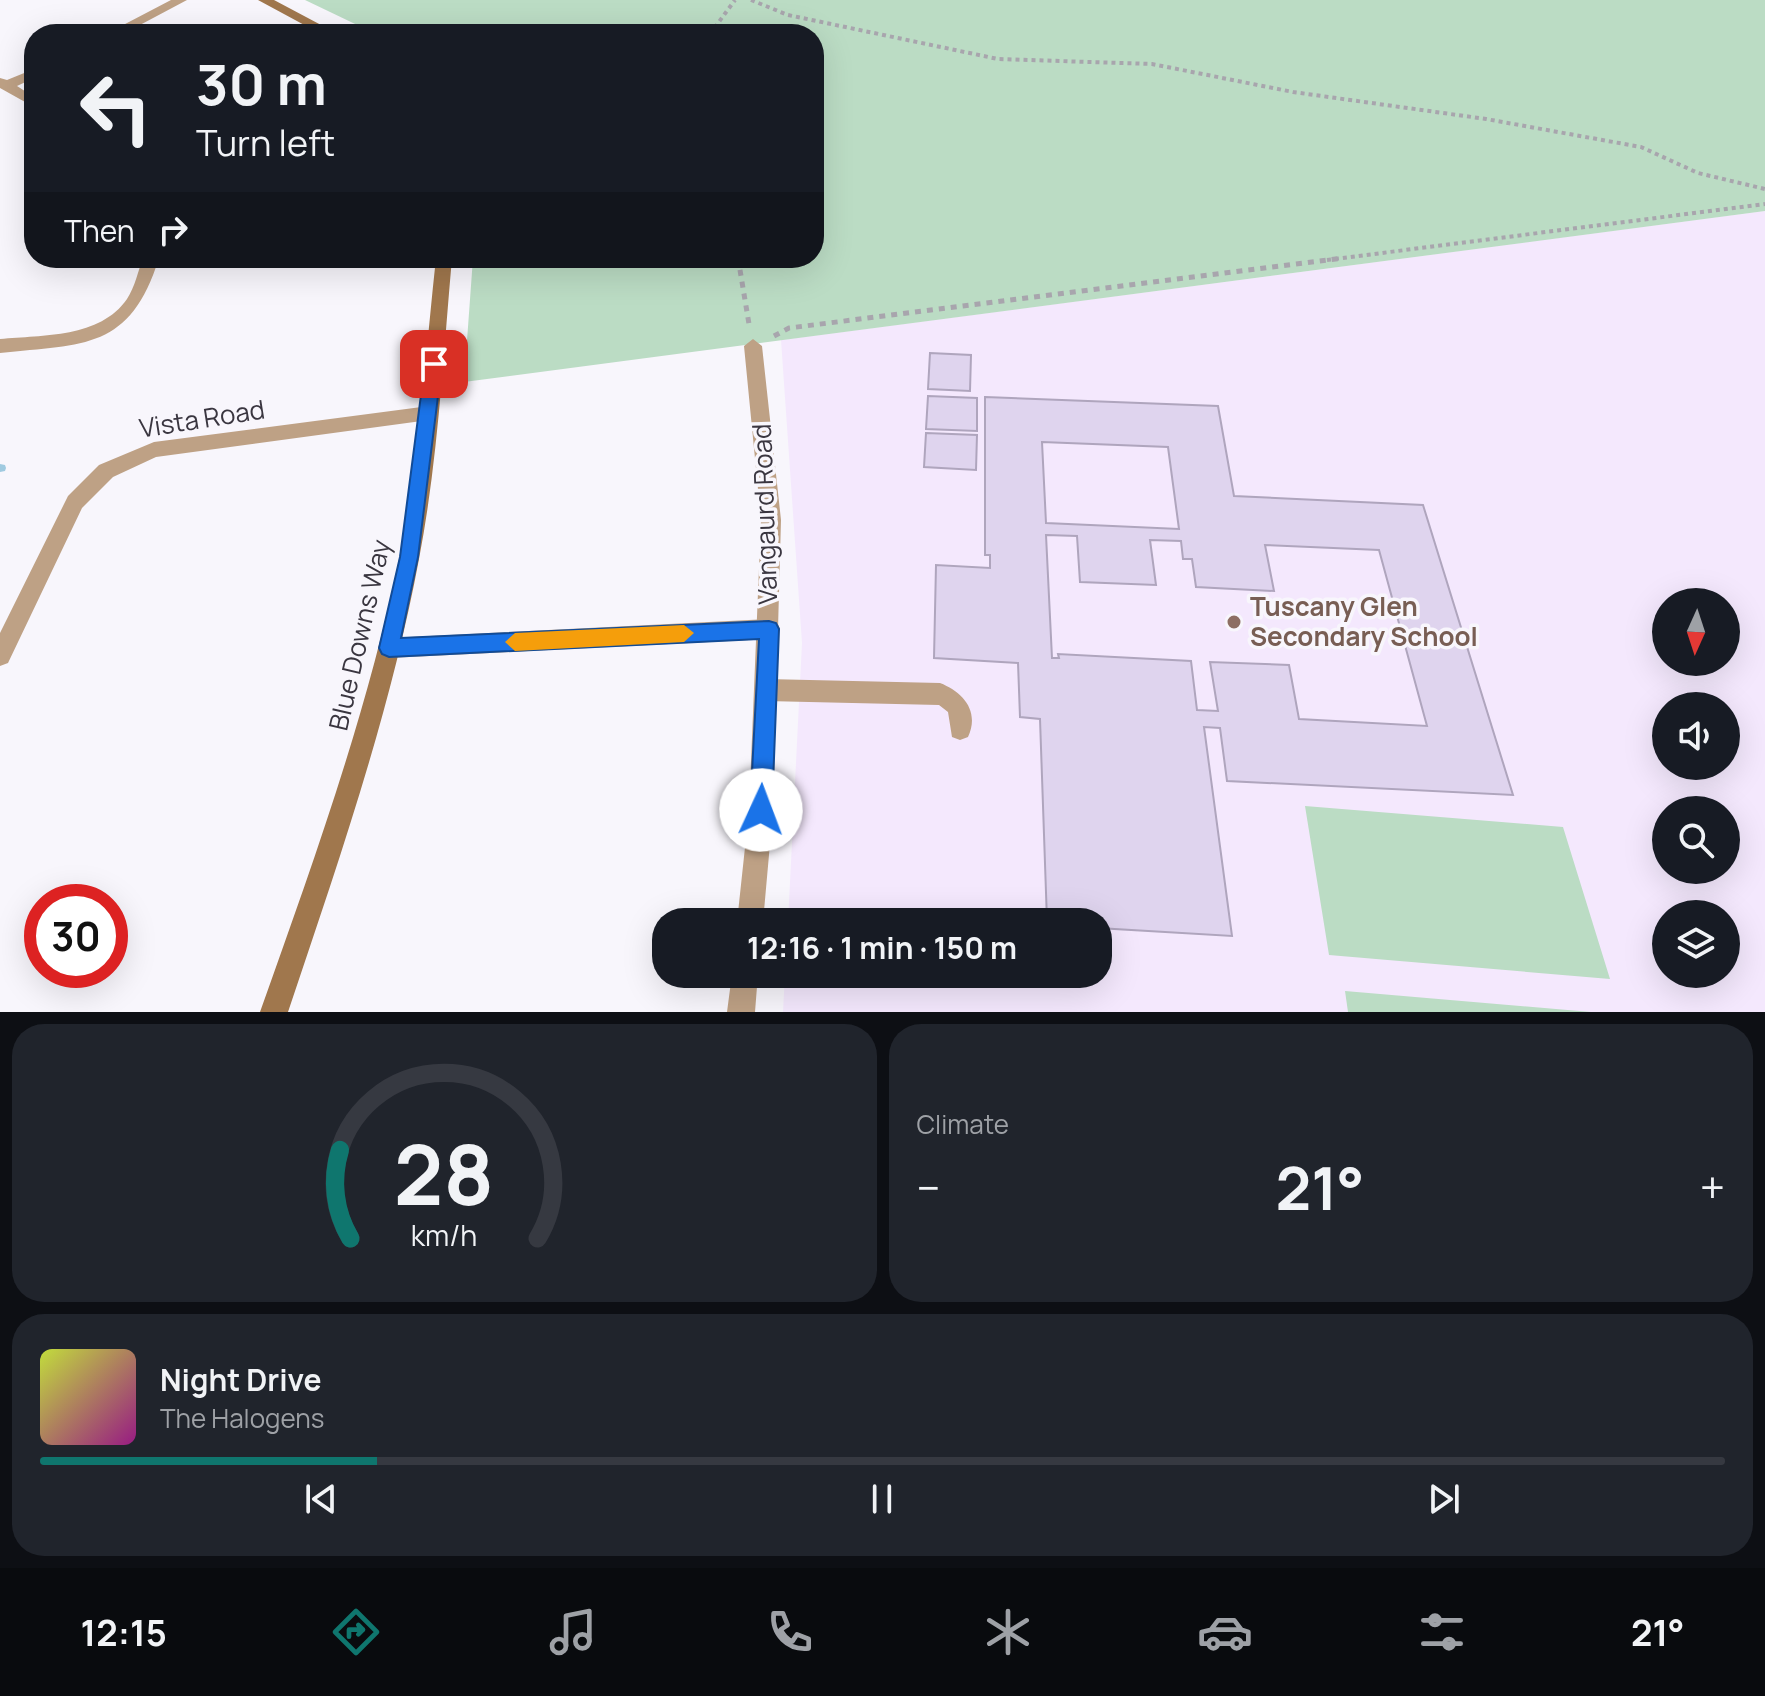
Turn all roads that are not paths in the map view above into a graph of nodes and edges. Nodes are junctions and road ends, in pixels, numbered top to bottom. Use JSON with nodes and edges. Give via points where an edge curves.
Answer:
{"nodes":[{"id":1,"x":181,"y":0,"type":"edge"},
{"id":2,"x":264,"y":0,"type":"edge"},
{"id":3,"x":133,"y":24,"type":"edge"},
{"id":4,"x":311,"y":24,"type":"edge"},
{"id":5,"x":24,"y":77,"type":"edge"},
{"id":6,"x":4,"y":84,"type":"edge"},
{"id":7,"x":24,"y":97,"type":"edge"},
{"id":8,"x":147,"y":268,"type":"edge"},
{"id":9,"x":443,"y":268,"type":"edge"},
{"id":10,"x":0,"y":346,"type":"edge"},
{"id":11,"x":753,"y":346,"type":"road end"},
{"id":12,"x":429,"y":413,"type":"junction"},
{"id":13,"x":769,"y":629,"type":"junction"},
{"id":14,"x":389,"y":648,"type":"junction"},
{"id":15,"x":0,"y":656,"type":"edge"},
{"id":16,"x":766,"y":690,"type":"junction"},
{"id":17,"x":960,"y":729,"type":"dead end"},
{"id":18,"x":751,"y":908,"type":"edge"},
{"id":19,"x":744,"y":988,"type":"edge"},
{"id":20,"x":274,"y":1012,"type":"edge"},
{"id":21,"x":741,"y":1012,"type":"edge"}],
"edges":[{"from":1,"to":3,"type":"street"},
{"from":2,"to":4,"type":"street"},
{"from":5,"to":6,"type":"street"},
{"from":6,"to":7,"type":"street"},
{"from":8,"to":10,"type":"street","via":[[132,305],[112,323],[86,335]]},
{"from":9,"to":12,"type":"street","name":"Blue Downs Way"},
{"from":11,"to":13,"type":"street","name":"Vangaurd Road","via":[[771,520]]},
{"from":12,"to":14,"type":"street","name":"Blue Downs Way","via":[[409,557]]},
{"from":12,"to":15,"type":"street","name":"Vista Road","via":[[163,448],[121,462],[75,502]]},
{"from":13,"to":14,"type":"street"},
{"from":13,"to":16,"type":"street","name":"Vangaurd Road"},
{"from":14,"to":20,"type":"street","name":"Blue Downs Way","via":[[354,780]]},
{"from":16,"to":17,"type":"street","via":[[940,694],[961,709]]},
{"from":16,"to":18,"type":"street","name":"Vangaurd Road"},
{"from":19,"to":21,"type":"street"}]}
